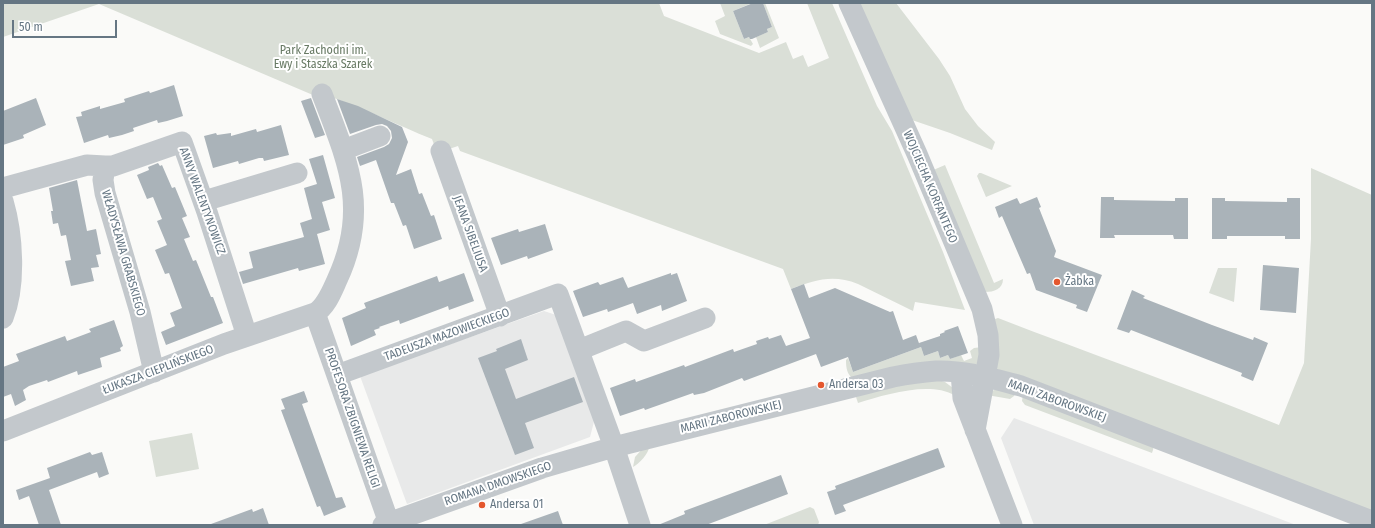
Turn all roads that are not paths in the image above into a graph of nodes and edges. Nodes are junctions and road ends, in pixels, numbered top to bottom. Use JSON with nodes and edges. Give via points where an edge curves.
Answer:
{"nodes":[{"id":1,"x":849,"y":3,"type":"edge"},
{"id":2,"x":322,"y":94,"type":"dead end"},
{"id":3,"x":380,"y":136,"type":"dead end"},
{"id":4,"x":343,"y":150,"type":"junction"},
{"id":5,"x":441,"y":152,"type":"dead end"},
{"id":6,"x":105,"y":166,"type":"junction"},
{"id":7,"x":297,"y":173,"type":"dead end"},
{"id":8,"x":3,"y":188,"type":"edge"},
{"id":9,"x":3,"y":201,"type":"edge"},
{"id":10,"x":204,"y":201,"type":"junction"},
{"id":11,"x":315,"y":313,"type":"junction"},
{"id":12,"x":500,"y":316,"type":"junction"},
{"id":13,"x":3,"y":318,"type":"edge"},
{"id":14,"x":705,"y":318,"type":"dead end"},
{"id":15,"x":247,"y":336,"type":"junction"},
{"id":16,"x":579,"y":350,"type":"junction"},
{"id":17,"x":154,"y":372,"type":"junction"},
{"id":18,"x":961,"y":373,"type":"junction"},
{"id":19,"x":337,"y":375,"type":"junction"},
{"id":20,"x":985,"y":377,"type":"junction"},
{"id":21,"x":975,"y":430,"type":"junction"},
{"id":22,"x":3,"y":431,"type":"edge"},
{"id":23,"x":614,"y":447,"type":"junction"},
{"id":24,"x":1372,"y":521,"type":"edge"},
{"id":25,"x":386,"y":524,"type":"edge"},
{"id":26,"x":640,"y":525,"type":"edge"},
{"id":27,"x":1012,"y":525,"type":"edge"}],
"edges":[{"from":1,"to":20,"type":"street","name":"WOJCIECHA KORFANTEGO","via":[[917,154],[982,309],[989,349]]},
{"from":2,"to":4,"type":"street"},
{"from":3,"to":4,"type":"street"},
{"from":4,"to":11,"type":"street","via":[[353,190],[353,222],[338,278],[322,308]]},
{"from":5,"to":12,"type":"street","name":"JEANA SIBELIUSA"},
{"from":6,"to":8,"type":"street","via":[[87,165]]},
{"from":6,"to":10,"type":"street","name":"ANNY WALENTYNOWICZ","via":[[113,166],[182,142]]},
{"from":6,"to":17,"type":"street","name":"WŁADYSŁAWA GRABSKIEGO","via":[[105,193],[140,312]]},
{"from":7,"to":10,"type":"street"},
{"from":9,"to":13,"type":"street","via":[[11,238],[9,294]]},
{"from":10,"to":15,"type":"street","name":"ANNY WALENTYNOWICZ"},
{"from":11,"to":15,"type":"street","name":"ŁUKASZA CIEPLIŃSKIEGO"},
{"from":11,"to":19,"type":"street","name":"PROFESORA ZBIGNIEWA RELIGI"},
{"from":12,"to":16,"type":"street","name":"TADEUSZA MAZOWIECKIEGO","via":[[558,294]]},
{"from":12,"to":19,"type":"street","name":"TADEUSZA MAZOWIECKIEGO"},
{"from":14,"to":16,"type":"street","via":[[644,341],[626,331]]},
{"from":15,"to":17,"type":"street","name":"ŁUKASZA CIEPLIŃSKIEGO"},
{"from":16,"to":23,"type":"street"},
{"from":17,"to":22,"type":"street","name":"ŁUKASZA CIEPLIŃSKIEGO"},
{"from":18,"to":20,"type":"street","name":"MARII ZABOROWSKIEJ"},
{"from":18,"to":21,"type":"street","via":[[963,398]]},
{"from":18,"to":23,"type":"street","name":"MARII ZABOROWSKIEJ","via":[[938,371],[893,377]]},
{"from":19,"to":25,"type":"street","name":"PROFESORA ZBIGNIEWA RELIGI"},
{"from":20,"to":21,"type":"street","name":"WOJCIECHA KORFANTEGO"},
{"from":20,"to":24,"type":"street","name":"MARII ZABOROWSKIEJ","via":[[1021,386]]},
{"from":21,"to":27,"type":"street"},
{"from":23,"to":25,"type":"street","name":"ROMANA DMOWSKIEGO","via":[[542,468]]},
{"from":23,"to":26,"type":"street"}]}
